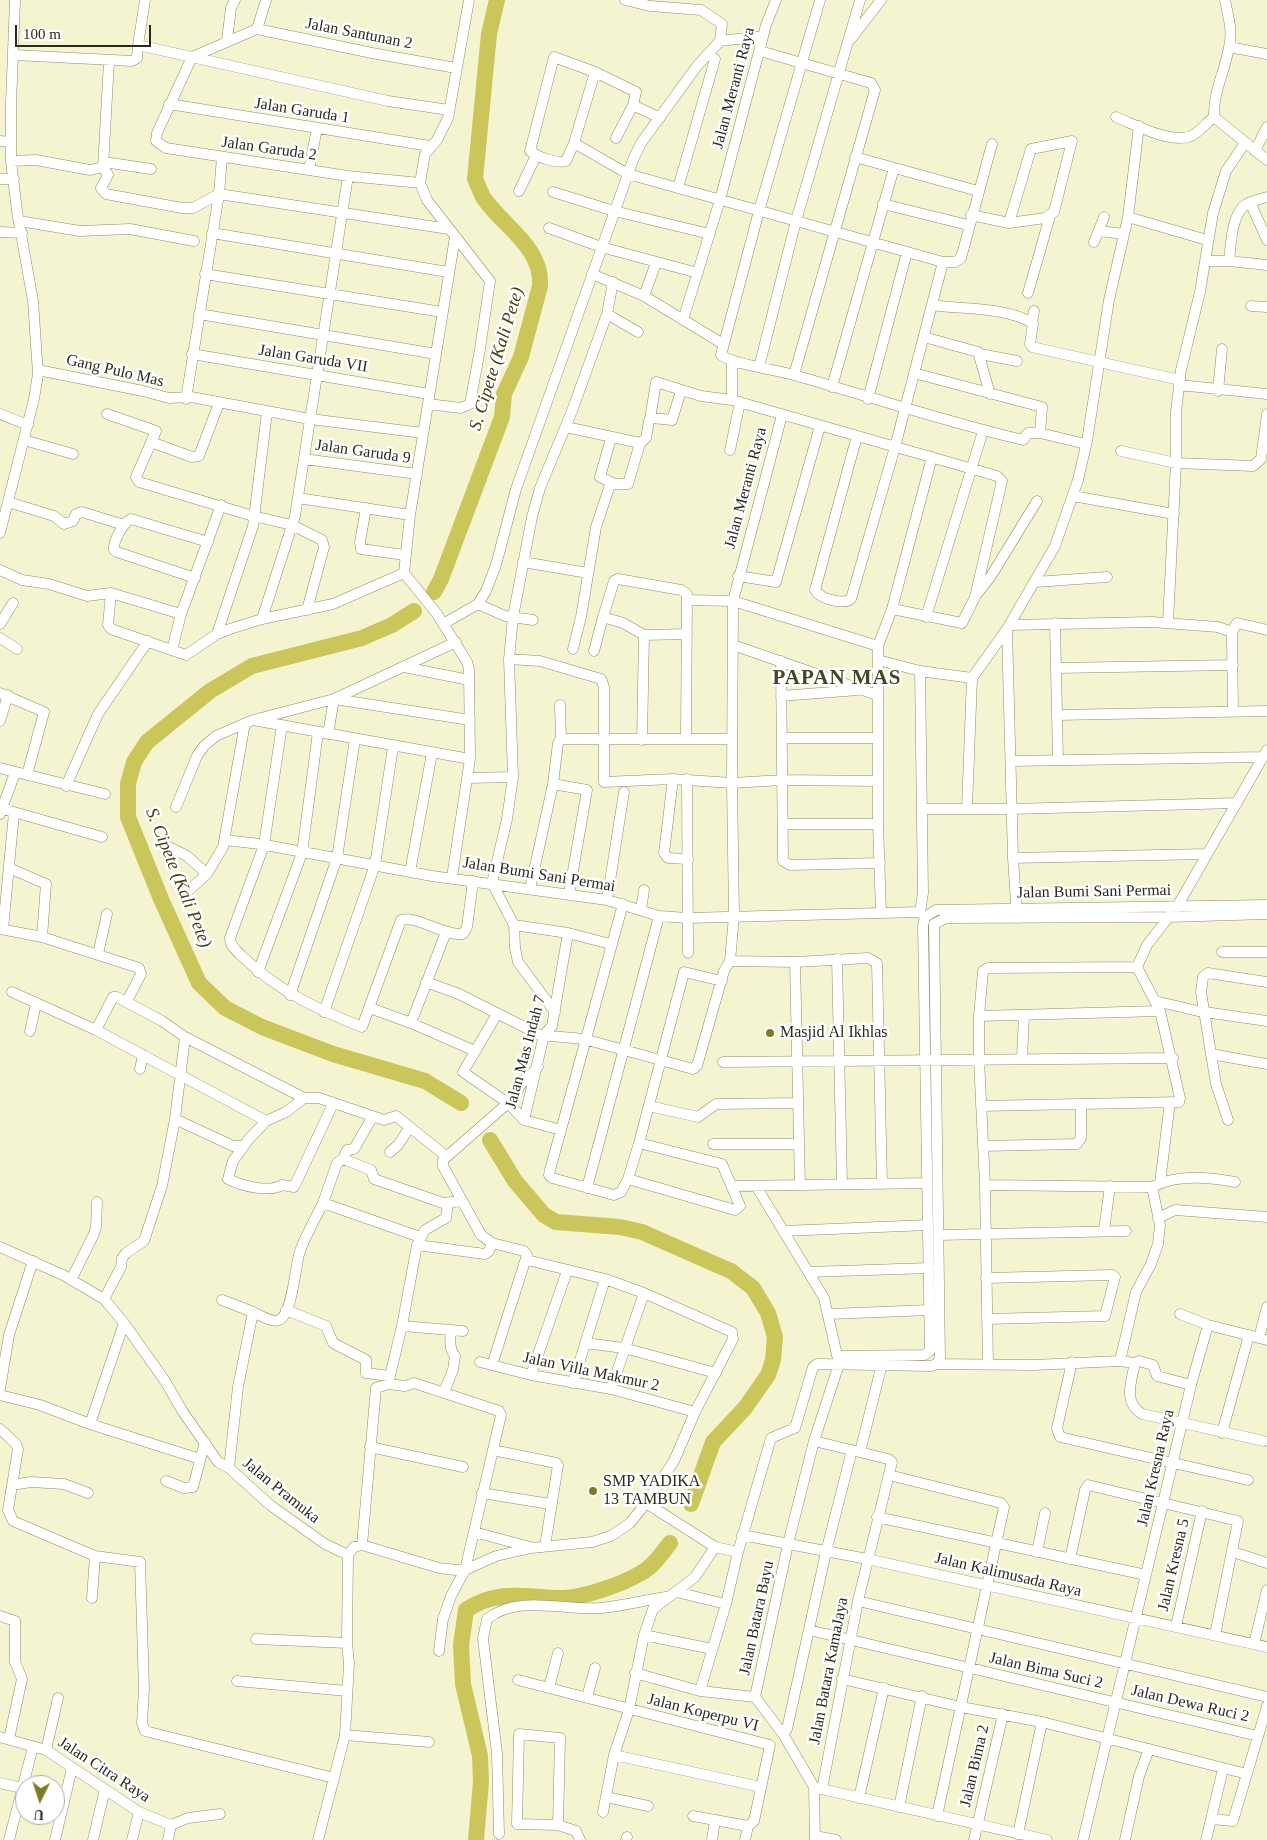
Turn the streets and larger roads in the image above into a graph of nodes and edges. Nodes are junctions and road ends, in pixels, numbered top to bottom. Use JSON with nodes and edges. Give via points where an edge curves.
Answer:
{"nodes":[{"id":1,"x":16,"y":0,"type":"edge"},
{"id":2,"x":145,"y":0,"type":"edge"},
{"id":3,"x":235,"y":0,"type":"edge"},
{"id":4,"x":266,"y":0,"type":"edge"},
{"id":5,"x":469,"y":0,"type":"edge"},
{"id":6,"x":625,"y":0,"type":"edge"},
{"id":7,"x":820,"y":0,"type":"edge"},
{"id":8,"x":860,"y":0,"type":"edge"},
{"id":9,"x":881,"y":0,"type":"edge"},
{"id":10,"x":1225,"y":0,"type":"edge"},
{"id":11,"x":773,"y":1,"type":"edge"},
{"id":12,"x":700,"y":5,"type":"edge"},
{"id":13,"x":257,"y":29,"type":"junction"},
{"id":14,"x":764,"y":36,"type":"junction"},
{"id":15,"x":227,"y":40,"type":"junction"},
{"id":16,"x":720,"y":41,"type":"junction"},
{"id":17,"x":848,"y":42,"type":"junction"},
{"id":18,"x":138,"y":45,"type":"junction"},
{"id":19,"x":1229,"y":47,"type":"junction"},
{"id":20,"x":760,"y":51,"type":"junction"},
{"id":21,"x":1267,"y":54,"type":"edge"},
{"id":22,"x":14,"y":55,"type":"junction"},
{"id":23,"x":192,"y":57,"type":"junction"},
{"id":24,"x":715,"y":59,"type":"dead end"},
{"id":25,"x":109,"y":62,"type":"junction"},
{"id":26,"x":801,"y":63,"type":"junction"},
{"id":27,"x":456,"y":68,"type":"junction"},
{"id":28,"x":595,"y":72,"type":"junction"},
{"id":29,"x":839,"y":74,"type":"junction"},
{"id":30,"x":169,"y":104,"type":"junction"},
{"id":31,"x":633,"y":105,"type":"junction"},
{"id":32,"x":449,"y":110,"type":"junction"},
{"id":33,"x":1116,"y":117,"type":"dead end"},
{"id":34,"x":1214,"y":117,"type":"junction"},
{"id":35,"x":660,"y":118,"type":"junction"},
{"id":36,"x":1138,"y":126,"type":"junction"},
{"id":37,"x":1267,"y":127,"type":"edge"},
{"id":38,"x":317,"y":128,"type":"junction"},
{"id":39,"x":616,"y":138,"type":"dead end"},
{"id":40,"x":0,"y":141,"type":"edge"},
{"id":41,"x":11,"y":142,"type":"junction"},
{"id":42,"x":574,"y":143,"type":"junction"},
{"id":43,"x":1244,"y":143,"type":"junction"},
{"id":44,"x":992,"y":144,"type":"dead end"},
{"id":45,"x":430,"y":146,"type":"junction"},
{"id":46,"x":1255,"y":151,"type":"junction"},
{"id":47,"x":536,"y":156,"type":"junction"},
{"id":48,"x":222,"y":157,"type":"junction"},
{"id":49,"x":855,"y":157,"type":"junction"},
{"id":50,"x":1267,"y":160,"type":"edge"},
{"id":51,"x":11,"y":161,"type":"junction"},
{"id":52,"x":103,"y":164,"type":"junction"},
{"id":53,"x":894,"y":168,"type":"junction"},
{"id":54,"x":151,"y":169,"type":"dead end"},
{"id":55,"x":309,"y":170,"type":"junction"},
{"id":56,"x":628,"y":174,"type":"junction"},
{"id":57,"x":348,"y":176,"type":"junction"},
{"id":58,"x":0,"y":179,"type":"edge"},
{"id":59,"x":14,"y":180,"type":"junction"},
{"id":60,"x":420,"y":183,"type":"junction"},
{"id":61,"x":678,"y":188,"type":"junction"},
{"id":62,"x":519,"y":191,"type":"dead end"},
{"id":63,"x":978,"y":191,"type":"junction"},
{"id":64,"x":553,"y":192,"type":"dead end"},
{"id":65,"x":219,"y":194,"type":"junction"},
{"id":66,"x":1267,"y":197,"type":"edge"},
{"id":67,"x":720,"y":200,"type":"junction"},
{"id":68,"x":1250,"y":202,"type":"junction"},
{"id":69,"x":883,"y":204,"type":"junction"},
{"id":70,"x":614,"y":211,"type":"junction"},
{"id":71,"x":759,"y":211,"type":"junction"},
{"id":72,"x":342,"y":214,"type":"junction"},
{"id":73,"x":1050,"y":216,"type":"junction"},
{"id":74,"x":1104,"y":217,"type":"dead end"},
{"id":75,"x":1128,"y":217,"type":"junction"},
{"id":76,"x":970,"y":220,"type":"junction"},
{"id":77,"x":19,"y":221,"type":"junction"},
{"id":78,"x":796,"y":221,"type":"junction"},
{"id":79,"x":1010,"y":223,"type":"junction"},
{"id":80,"x":549,"y":228,"type":"dead end"},
{"id":81,"x":1099,"y":231,"type":"junction"},
{"id":82,"x":0,"y":232,"type":"edge"},
{"id":83,"x":835,"y":232,"type":"junction"},
{"id":84,"x":212,"y":233,"type":"junction"},
{"id":85,"x":452,"y":233,"type":"junction"},
{"id":86,"x":22,"y":234,"type":"junction"},
{"id":87,"x":710,"y":234,"type":"junction"},
{"id":88,"x":1124,"y":234,"type":"junction"},
{"id":89,"x":1207,"y":240,"type":"junction"},
{"id":90,"x":1267,"y":240,"type":"edge"},
{"id":91,"x":194,"y":241,"type":"dead end"},
{"id":92,"x":1094,"y":242,"type":"dead end"},
{"id":93,"x":873,"y":243,"type":"junction"},
{"id":94,"x":601,"y":247,"type":"junction"},
{"id":95,"x":907,"y":252,"type":"junction"},
{"id":96,"x":336,"y":254,"type":"junction"},
{"id":97,"x":1211,"y":260,"type":"dead end"},
{"id":98,"x":1229,"y":261,"type":"junction"},
{"id":99,"x":943,"y":262,"type":"junction"},
{"id":100,"x":656,"y":263,"type":"junction"},
{"id":101,"x":1267,"y":265,"type":"edge"},
{"id":102,"x":448,"y":272,"type":"junction"},
{"id":103,"x":698,"y":273,"type":"junction"},
{"id":104,"x":205,"y":274,"type":"junction"},
{"id":105,"x":592,"y":274,"type":"junction"},
{"id":106,"x":613,"y":282,"type":"junction"},
{"id":107,"x":1028,"y":293,"type":"dead end"},
{"id":108,"x":329,"y":295,"type":"junction"},
{"id":109,"x":644,"y":296,"type":"junction"},
{"id":110,"x":932,"y":305,"type":"junction"},
{"id":111,"x":1251,"y":306,"type":"dead end"},
{"id":112,"x":1267,"y":307,"type":"edge"},
{"id":113,"x":1034,"y":311,"type":"dead end"},
{"id":114,"x":442,"y":312,"type":"junction"},
{"id":115,"x":198,"y":314,"type":"junction"},
{"id":116,"x":607,"y":314,"type":"junction"},
{"id":117,"x":683,"y":320,"type":"junction"},
{"id":118,"x":1032,"y":322,"type":"junction"},
{"id":119,"x":638,"y":332,"type":"dead end"},
{"id":120,"x":324,"y":335,"type":"junction"},
{"id":121,"x":924,"y":337,"type":"junction"},
{"id":122,"x":723,"y":344,"type":"junction"},
{"id":123,"x":1222,"y":349,"type":"dead end"},
{"id":124,"x":192,"y":354,"type":"junction"},
{"id":125,"x":436,"y":354,"type":"junction"},
{"id":126,"x":980,"y":354,"type":"junction"},
{"id":127,"x":732,"y":361,"type":"junction"},
{"id":128,"x":1017,"y":361,"type":"dead end"},
{"id":129,"x":1098,"y":363,"type":"junction"},
{"id":130,"x":759,"y":366,"type":"junction"},
{"id":131,"x":38,"y":370,"type":"junction"},
{"id":132,"x":914,"y":373,"type":"junction"},
{"id":133,"x":317,"y":375,"type":"junction"},
{"id":134,"x":794,"y":375,"type":"junction"},
{"id":135,"x":1179,"y":382,"type":"junction"},
{"id":136,"x":832,"y":387,"type":"junction"},
{"id":137,"x":681,"y":391,"type":"junction"},
{"id":138,"x":1218,"y":391,"type":"junction"},
{"id":139,"x":990,"y":394,"type":"junction"},
{"id":140,"x":1267,"y":394,"type":"edge"},
{"id":141,"x":186,"y":399,"type":"junction"},
{"id":142,"x":429,"y":399,"type":"junction"},
{"id":143,"x":868,"y":399,"type":"junction"},
{"id":144,"x":736,"y":401,"type":"junction"},
{"id":145,"x":219,"y":402,"type":"junction"},
{"id":146,"x":905,"y":410,"type":"junction"},
{"id":147,"x":267,"y":412,"type":"junction"},
{"id":148,"x":0,"y":414,"type":"edge"},
{"id":149,"x":107,"y":414,"type":"dead end"},
{"id":150,"x":1267,"y":414,"type":"edge"},
{"id":151,"x":782,"y":415,"type":"junction"},
{"id":152,"x":310,"y":419,"type":"junction"},
{"id":153,"x":650,"y":419,"type":"junction"},
{"id":154,"x":28,"y":425,"type":"junction"},
{"id":155,"x":820,"y":426,"type":"junction"},
{"id":156,"x":566,"y":427,"type":"junction"},
{"id":157,"x":983,"y":431,"type":"junction"},
{"id":158,"x":1040,"y":433,"type":"junction"},
{"id":159,"x":423,"y":434,"type":"junction"},
{"id":160,"x":857,"y":436,"type":"junction"},
{"id":161,"x":611,"y":438,"type":"junction"},
{"id":162,"x":24,"y":440,"type":"junction"},
{"id":163,"x":151,"y":442,"type":"junction"},
{"id":164,"x":640,"y":443,"type":"junction"},
{"id":165,"x":1086,"y":444,"type":"junction"},
{"id":166,"x":895,"y":447,"type":"junction"},
{"id":167,"x":730,"y":450,"type":"dead end"},
{"id":168,"x":1121,"y":451,"type":"dead end"},
{"id":169,"x":73,"y":454,"type":"dead end"},
{"id":170,"x":932,"y":457,"type":"junction"},
{"id":171,"x":304,"y":459,"type":"junction"},
{"id":172,"x":1176,"y":463,"type":"junction"},
{"id":173,"x":970,"y":468,"type":"junction"},
{"id":174,"x":417,"y":474,"type":"junction"},
{"id":175,"x":611,"y":482,"type":"junction"},
{"id":176,"x":1073,"y":496,"type":"junction"},
{"id":177,"x":298,"y":498,"type":"junction"},
{"id":178,"x":1037,"y":501,"type":"dead end"},
{"id":179,"x":221,"y":505,"type":"junction"},
{"id":180,"x":5,"y":508,"type":"edge"},
{"id":181,"x":366,"y":508,"type":"junction"},
{"id":182,"x":1174,"y":514,"type":"junction"},
{"id":183,"x":410,"y":515,"type":"junction"},
{"id":184,"x":253,"y":516,"type":"junction"},
{"id":185,"x":124,"y":525,"type":"junction"},
{"id":186,"x":292,"y":525,"type":"junction"},
{"id":187,"x":0,"y":533,"type":"edge"},
{"id":188,"x":208,"y":542,"type":"junction"},
{"id":189,"x":405,"y":554,"type":"junction"},
{"id":190,"x":523,"y":562,"type":"junction"},
{"id":191,"x":0,"y":570,"type":"edge"},
{"id":192,"x":404,"y":573,"type":"junction"},
{"id":193,"x":588,"y":573,"type":"junction"},
{"id":194,"x":738,"y":576,"type":"junction"},
{"id":195,"x":1107,"y":577,"type":"dead end"},
{"id":196,"x":195,"y":578,"type":"junction"},
{"id":197,"x":1035,"y":582,"type":"junction"},
{"id":198,"x":111,"y":593,"type":"junction"},
{"id":199,"x":975,"y":597,"type":"junction"},
{"id":200,"x":688,"y":600,"type":"junction"},
{"id":201,"x":733,"y":601,"type":"junction"},
{"id":202,"x":13,"y":603,"type":"dead end"},
{"id":203,"x":478,"y":604,"type":"junction"},
{"id":204,"x":892,"y":609,"type":"junction"},
{"id":205,"x":307,"y":610,"type":"junction"},
{"id":206,"x":181,"y":614,"type":"junction"},
{"id":207,"x":926,"y":616,"type":"junction"},
{"id":208,"x":513,"y":617,"type":"junction"},
{"id":209,"x":603,"y":617,"type":"junction"},
{"id":210,"x":262,"y":619,"type":"junction"},
{"id":211,"x":533,"y":620,"type":"dead end"},
{"id":212,"x":1168,"y":622,"type":"junction"},
{"id":213,"x":1055,"y":623,"type":"junction"},
{"id":214,"x":0,"y":624,"type":"edge"},
{"id":215,"x":443,"y":624,"type":"junction"},
{"id":216,"x":1008,"y":627,"type":"junction"},
{"id":217,"x":1267,"y":630,"type":"edge"},
{"id":218,"x":1232,"y":632,"type":"junction"},
{"id":219,"x":217,"y":634,"type":"junction"},
{"id":220,"x":687,"y":634,"type":"junction"},
{"id":221,"x":644,"y":635,"type":"junction"},
{"id":222,"x":0,"y":638,"type":"edge"},
{"id":223,"x":148,"y":641,"type":"junction"},
{"id":224,"x":456,"y":642,"type":"junction"},
{"id":225,"x":733,"y":645,"type":"junction"},
{"id":226,"x":878,"y":646,"type":"junction"},
{"id":227,"x":17,"y":649,"type":"dead end"},
{"id":228,"x":573,"y":649,"type":"dead end"},
{"id":229,"x":172,"y":650,"type":"junction"},
{"id":230,"x":594,"y":651,"type":"dead end"},
{"id":231,"x":509,"y":659,"type":"junction"},
{"id":232,"x":878,"y":660,"type":"junction"},
{"id":233,"x":781,"y":662,"type":"junction"},
{"id":234,"x":1233,"y":665,"type":"junction"},
{"id":235,"x":404,"y":667,"type":"junction"},
{"id":236,"x":1057,"y":668,"type":"junction"},
{"id":237,"x":920,"y":671,"type":"junction"},
{"id":238,"x":972,"y":678,"type":"junction"},
{"id":239,"x":469,"y":680,"type":"junction"},
{"id":240,"x":861,"y":690,"type":"junction"},
{"id":241,"x":4,"y":694,"type":"edge"},
{"id":242,"x":877,"y":695,"type":"junction"},
{"id":243,"x":782,"y":696,"type":"junction"},
{"id":244,"x":334,"y":699,"type":"junction"},
{"id":245,"x":560,"y":705,"type":"dead end"},
{"id":246,"x":1233,"y":711,"type":"junction"},
{"id":247,"x":1267,"y":711,"type":"edge"},
{"id":248,"x":1058,"y":715,"type":"junction"},
{"id":249,"x":470,"y":720,"type":"junction"},
{"id":250,"x":0,"y":721,"type":"edge"},
{"id":251,"x":249,"y":721,"type":"junction"},
{"id":252,"x":282,"y":725,"type":"junction"},
{"id":253,"x":323,"y":733,"type":"junction"},
{"id":254,"x":782,"y":738,"type":"junction"},
{"id":255,"x":878,"y":738,"type":"junction"},
{"id":256,"x":355,"y":739,"type":"junction"},
{"id":257,"x":561,"y":739,"type":"junction"},
{"id":258,"x":605,"y":739,"type":"junction"},
{"id":259,"x":686,"y":739,"type":"junction"},
{"id":260,"x":732,"y":739,"type":"junction"},
{"id":261,"x":642,"y":740,"type":"junction"},
{"id":262,"x":393,"y":747,"type":"junction"},
{"id":263,"x":432,"y":753,"type":"junction"},
{"id":264,"x":1265,"y":753,"type":"edge"},
{"id":265,"x":470,"y":760,"type":"junction"},
{"id":266,"x":1058,"y":760,"type":"junction"},
{"id":267,"x":1011,"y":761,"type":"junction"},
{"id":268,"x":0,"y":768,"type":"edge"},
{"id":269,"x":16,"y":773,"type":"junction"},
{"id":270,"x":27,"y":775,"type":"junction"},
{"id":271,"x":513,"y":777,"type":"junction"},
{"id":272,"x":468,"y":778,"type":"junction"},
{"id":273,"x":673,"y":779,"type":"junction"},
{"id":274,"x":687,"y":779,"type":"junction"},
{"id":275,"x":782,"y":780,"type":"junction"},
{"id":276,"x":878,"y":781,"type":"junction"},
{"id":277,"x":732,"y":783,"type":"junction"},
{"id":278,"x":553,"y":784,"type":"junction"},
{"id":279,"x":66,"y":786,"type":"junction"},
{"id":280,"x":624,"y":792,"type":"dead end"},
{"id":281,"x":105,"y":794,"type":"dead end"},
{"id":282,"x":1237,"y":803,"type":"junction"},
{"id":283,"x":176,"y":807,"type":"dead end"},
{"id":284,"x":922,"y":809,"type":"junction"},
{"id":285,"x":967,"y":809,"type":"junction"},
{"id":286,"x":1011,"y":809,"type":"junction"},
{"id":287,"x":1,"y":811,"type":"edge"},
{"id":288,"x":14,"y":813,"type":"junction"},
{"id":289,"x":783,"y":824,"type":"junction"},
{"id":290,"x":878,"y":824,"type":"junction"},
{"id":291,"x":102,"y":837,"type":"dead end"},
{"id":292,"x":226,"y":840,"type":"junction"},
{"id":293,"x":264,"y":845,"type":"junction"},
{"id":294,"x":169,"y":847,"type":"dead end"},
{"id":295,"x":302,"y":853,"type":"junction"},
{"id":296,"x":1206,"y":854,"type":"junction"},
{"id":297,"x":337,"y":858,"type":"junction"},
{"id":298,"x":1012,"y":858,"type":"junction"},
{"id":299,"x":688,"y":859,"type":"junction"},
{"id":300,"x":880,"y":863,"type":"junction"},
{"id":301,"x":375,"y":865,"type":"junction"},
{"id":302,"x":9,"y":868,"type":"junction"},
{"id":303,"x":410,"y":872,"type":"junction"},
{"id":304,"x":207,"y":874,"type":"junction"},
{"id":305,"x":452,"y":877,"type":"junction"},
{"id":306,"x":473,"y":881,"type":"junction"},
{"id":307,"x":492,"y":883,"type":"junction"},
{"id":308,"x":530,"y":889,"type":"junction"},
{"id":309,"x":644,"y":890,"type":"dead end"},
{"id":310,"x":188,"y":891,"type":"dead end"},
{"id":311,"x":569,"y":894,"type":"junction"},
{"id":312,"x":607,"y":900,"type":"junction"},
{"id":313,"x":623,"y":904,"type":"junction"},
{"id":314,"x":1178,"y":905,"type":"junction"},
{"id":315,"x":1222,"y":905,"type":"junction"},
{"id":316,"x":1267,"y":905,"type":"edge"},
{"id":317,"x":641,"y":910,"type":"junction"},
{"id":318,"x":881,"y":912,"type":"junction"},
{"id":319,"x":1017,"y":913,"type":"junction"},
{"id":320,"x":107,"y":914,"type":"dead end"},
{"id":321,"x":923,"y":914,"type":"junction"},
{"id":322,"x":1267,"y":914,"type":"edge"},
{"id":323,"x":659,"y":916,"type":"junction"},
{"id":324,"x":734,"y":916,"type":"junction"},
{"id":325,"x":1216,"y":916,"type":"junction"},
{"id":326,"x":1168,"y":917,"type":"junction"},
{"id":327,"x":687,"y":918,"type":"junction"},
{"id":328,"x":934,"y":924,"type":"junction"},
{"id":329,"x":514,"y":925,"type":"junction"},
{"id":330,"x":2,"y":929,"type":"edge"},
{"id":331,"x":446,"y":932,"type":"junction"},
{"id":332,"x":568,"y":933,"type":"junction"},
{"id":333,"x":42,"y":938,"type":"junction"},
{"id":334,"x":610,"y":944,"type":"junction"},
{"id":335,"x":688,"y":952,"type":"dead end"},
{"id":336,"x":1222,"y":952,"type":"dead end"},
{"id":337,"x":1267,"y":952,"type":"edge"},
{"id":338,"x":98,"y":954,"type":"junction"},
{"id":339,"x":837,"y":959,"type":"junction"},
{"id":340,"x":730,"y":961,"type":"junction"},
{"id":341,"x":795,"y":962,"type":"junction"},
{"id":342,"x":1137,"y":967,"type":"junction"},
{"id":343,"x":258,"y":972,"type":"junction"},
{"id":344,"x":722,"y":981,"type":"junction"},
{"id":345,"x":426,"y":982,"type":"junction"},
{"id":346,"x":1267,"y":982,"type":"edge"},
{"id":347,"x":12,"y":992,"type":"dead end"},
{"id":348,"x":290,"y":995,"type":"junction"},
{"id":349,"x":127,"y":1001,"type":"junction"},
{"id":350,"x":1155,"y":1001,"type":"junction"},
{"id":351,"x":36,"y":1004,"type":"junction"},
{"id":352,"x":370,"y":1008,"type":"junction"},
{"id":353,"x":1160,"y":1011,"type":"junction"},
{"id":354,"x":1203,"y":1011,"type":"junction"},
{"id":355,"x":324,"y":1012,"type":"junction"},
{"id":356,"x":555,"y":1012,"type":"junction"},
{"id":357,"x":497,"y":1014,"type":"junction"},
{"id":358,"x":1024,"y":1015,"type":"junction"},
{"id":359,"x":979,"y":1016,"type":"junction"},
{"id":360,"x":1267,"y":1021,"type":"edge"},
{"id":361,"x":411,"y":1023,"type":"junction"},
{"id":362,"x":96,"y":1030,"type":"junction"},
{"id":363,"x":30,"y":1031,"type":"dead end"},
{"id":364,"x":544,"y":1035,"type":"junction"},
{"id":365,"x":185,"y":1037,"type":"junction"},
{"id":366,"x":584,"y":1039,"type":"junction"},
{"id":367,"x":475,"y":1050,"type":"junction"},
{"id":368,"x":623,"y":1051,"type":"junction"},
{"id":369,"x":1211,"y":1054,"type":"junction"},
{"id":370,"x":143,"y":1055,"type":"junction"},
{"id":371,"x":1022,"y":1058,"type":"junction"},
{"id":372,"x":1173,"y":1058,"type":"junction"},
{"id":373,"x":980,"y":1059,"type":"junction"},
{"id":374,"x":660,"y":1060,"type":"junction"},
{"id":375,"x":879,"y":1060,"type":"junction"},
{"id":376,"x":924,"y":1060,"type":"junction"},
{"id":377,"x":935,"y":1060,"type":"junction"},
{"id":378,"x":839,"y":1061,"type":"junction"},
{"id":379,"x":723,"y":1062,"type":"dead end"},
{"id":380,"x":797,"y":1062,"type":"junction"},
{"id":381,"x":1267,"y":1064,"type":"edge"},
{"id":382,"x":538,"y":1067,"type":"junction"},
{"id":383,"x":140,"y":1070,"type":"dead end"},
{"id":384,"x":181,"y":1077,"type":"junction"},
{"id":385,"x":304,"y":1098,"type":"junction"},
{"id":386,"x":1170,"y":1102,"type":"junction"},
{"id":387,"x":508,"y":1103,"type":"junction"},
{"id":388,"x":798,"y":1103,"type":"junction"},
{"id":389,"x":334,"y":1104,"type":"junction"},
{"id":390,"x":1081,"y":1104,"type":"junction"},
{"id":391,"x":649,"y":1106,"type":"junction"},
{"id":392,"x":981,"y":1106,"type":"junction"},
{"id":393,"x":373,"y":1116,"type":"junction"},
{"id":394,"x":175,"y":1119,"type":"junction"},
{"id":395,"x":524,"y":1120,"type":"junction"},
{"id":396,"x":1228,"y":1120,"type":"dead end"},
{"id":397,"x":266,"y":1121,"type":"junction"},
{"id":398,"x":410,"y":1127,"type":"junction"},
{"id":399,"x":561,"y":1130,"type":"junction"},
{"id":400,"x":639,"y":1143,"type":"junction"},
{"id":401,"x":713,"y":1144,"type":"dead end"},
{"id":402,"x":798,"y":1144,"type":"junction"},
{"id":403,"x":243,"y":1146,"type":"junction"},
{"id":404,"x":983,"y":1146,"type":"junction"},
{"id":405,"x":390,"y":1152,"type":"dead end"},
{"id":406,"x":446,"y":1156,"type":"junction"},
{"id":407,"x":343,"y":1159,"type":"junction"},
{"id":408,"x":628,"y":1179,"type":"junction"},
{"id":409,"x":1235,"y":1182,"type":"dead end"},
{"id":410,"x":927,"y":1183,"type":"junction"},
{"id":411,"x":842,"y":1184,"type":"junction"},
{"id":412,"x":882,"y":1184,"type":"junction"},
{"id":413,"x":800,"y":1185,"type":"junction"},
{"id":414,"x":985,"y":1185,"type":"junction"},
{"id":415,"x":1156,"y":1185,"type":"junction"},
{"id":416,"x":737,"y":1186,"type":"dead end"},
{"id":417,"x":756,"y":1186,"type":"junction"},
{"id":418,"x":1110,"y":1186,"type":"junction"},
{"id":419,"x":587,"y":1188,"type":"junction"},
{"id":420,"x":462,"y":1201,"type":"junction"},
{"id":421,"x":97,"y":1202,"type":"dead end"},
{"id":422,"x":323,"y":1203,"type":"junction"},
{"id":423,"x":448,"y":1204,"type":"junction"},
{"id":424,"x":1267,"y":1217,"type":"edge"},
{"id":425,"x":1158,"y":1218,"type":"junction"},
{"id":426,"x":928,"y":1225,"type":"junction"},
{"id":427,"x":783,"y":1231,"type":"junction"},
{"id":428,"x":1104,"y":1231,"type":"junction"},
{"id":429,"x":1126,"y":1231,"type":"dead end"},
{"id":430,"x":938,"y":1234,"type":"junction"},
{"id":431,"x":986,"y":1234,"type":"junction"},
{"id":432,"x":419,"y":1241,"type":"junction"},
{"id":433,"x":492,"y":1243,"type":"junction"},
{"id":434,"x":0,"y":1247,"type":"edge"},
{"id":435,"x":527,"y":1260,"type":"junction"},
{"id":436,"x":33,"y":1261,"type":"junction"},
{"id":437,"x":929,"y":1268,"type":"junction"},
{"id":438,"x":567,"y":1272,"type":"junction"},
{"id":439,"x":809,"y":1272,"type":"junction"},
{"id":440,"x":986,"y":1278,"type":"junction"},
{"id":441,"x":605,"y":1279,"type":"junction"},
{"id":442,"x":71,"y":1280,"type":"junction"},
{"id":443,"x":644,"y":1293,"type":"junction"},
{"id":444,"x":104,"y":1299,"type":"junction"},
{"id":445,"x":222,"y":1300,"type":"dead end"},
{"id":446,"x":1267,"y":1307,"type":"edge"},
{"id":447,"x":286,"y":1310,"type":"junction"},
{"id":448,"x":930,"y":1310,"type":"junction"},
{"id":449,"x":253,"y":1312,"type":"junction"},
{"id":450,"x":829,"y":1314,"type":"junction"},
{"id":451,"x":1180,"y":1314,"type":"dead end"},
{"id":452,"x":987,"y":1319,"type":"junction"},
{"id":453,"x":124,"y":1323,"type":"junction"},
{"id":454,"x":1208,"y":1325,"type":"junction"},
{"id":455,"x":402,"y":1326,"type":"junction"},
{"id":456,"x":451,"y":1330,"type":"junction"},
{"id":457,"x":463,"y":1330,"type":"dead end"},
{"id":458,"x":1258,"y":1338,"type":"edge"},
{"id":459,"x":585,"y":1343,"type":"junction"},
{"id":460,"x":624,"y":1348,"type":"junction"},
{"id":461,"x":838,"y":1360,"type":"junction"},
{"id":462,"x":1120,"y":1360,"type":"junction"},
{"id":463,"x":480,"y":1362,"type":"dead end"},
{"id":464,"x":1072,"y":1362,"type":"junction"},
{"id":465,"x":1135,"y":1363,"type":"junction"},
{"id":466,"x":882,"y":1364,"type":"junction"},
{"id":467,"x":937,"y":1364,"type":"junction"},
{"id":468,"x":988,"y":1365,"type":"junction"},
{"id":469,"x":492,"y":1366,"type":"junction"},
{"id":470,"x":716,"y":1373,"type":"junction"},
{"id":471,"x":531,"y":1375,"type":"junction"},
{"id":472,"x":389,"y":1380,"type":"junction"},
{"id":473,"x":573,"y":1383,"type":"junction"},
{"id":474,"x":1191,"y":1385,"type":"junction"},
{"id":475,"x":0,"y":1389,"type":"edge"},
{"id":476,"x":611,"y":1390,"type":"junction"},
{"id":477,"x":444,"y":1392,"type":"junction"},
{"id":478,"x":0,"y":1395,"type":"edge"},
{"id":479,"x":695,"y":1412,"type":"junction"},
{"id":480,"x":90,"y":1424,"type":"junction"},
{"id":481,"x":1182,"y":1425,"type":"junction"},
{"id":482,"x":0,"y":1429,"type":"edge"},
{"id":483,"x":1222,"y":1433,"type":"junction"},
{"id":484,"x":814,"y":1441,"type":"junction"},
{"id":485,"x":1264,"y":1441,"type":"dead end"},
{"id":486,"x":205,"y":1442,"type":"junction"},
{"id":487,"x":370,"y":1447,"type":"junction"},
{"id":488,"x":493,"y":1450,"type":"junction"},
{"id":489,"x":856,"y":1451,"type":"junction"},
{"id":490,"x":200,"y":1459,"type":"junction"},
{"id":491,"x":1173,"y":1463,"type":"junction"},
{"id":492,"x":463,"y":1467,"type":"dead end"},
{"id":493,"x":229,"y":1468,"type":"junction"},
{"id":494,"x":889,"y":1474,"type":"junction"},
{"id":495,"x":1248,"y":1480,"type":"dead end"},
{"id":496,"x":166,"y":1481,"type":"dead end"},
{"id":497,"x":12,"y":1484,"type":"junction"},
{"id":498,"x":88,"y":1493,"type":"dead end"},
{"id":499,"x":482,"y":1493,"type":"junction"},
{"id":500,"x":1163,"y":1502,"type":"junction"},
{"id":501,"x":646,"y":1503,"type":"junction"},
{"id":502,"x":550,"y":1504,"type":"junction"},
{"id":503,"x":1202,"y":1511,"type":"junction"},
{"id":504,"x":1045,"y":1513,"type":"dead end"},
{"id":505,"x":877,"y":1517,"type":"junction"},
{"id":506,"x":474,"y":1532,"type":"junction"},
{"id":507,"x":742,"y":1535,"type":"junction"},
{"id":508,"x":997,"y":1543,"type":"junction"},
{"id":509,"x":788,"y":1544,"type":"junction"},
{"id":510,"x":362,"y":1545,"type":"junction"},
{"id":511,"x":544,"y":1546,"type":"junction"},
{"id":512,"x":715,"y":1547,"type":"junction"},
{"id":513,"x":531,"y":1548,"type":"junction"},
{"id":514,"x":738,"y":1552,"type":"junction"},
{"id":515,"x":826,"y":1552,"type":"junction"},
{"id":516,"x":1037,"y":1552,"type":"junction"},
{"id":517,"x":1233,"y":1552,"type":"junction"},
{"id":518,"x":348,"y":1554,"type":"junction"},
{"id":519,"x":95,"y":1556,"type":"junction"},
{"id":520,"x":867,"y":1559,"type":"junction"},
{"id":521,"x":1070,"y":1559,"type":"junction"},
{"id":522,"x":1267,"y":1563,"type":"edge"},
{"id":523,"x":465,"y":1570,"type":"junction"},
{"id":524,"x":1146,"y":1575,"type":"junction"},
{"id":525,"x":987,"y":1586,"type":"junction"},
{"id":526,"x":1267,"y":1590,"type":"edge"},
{"id":527,"x":671,"y":1595,"type":"junction"},
{"id":528,"x":92,"y":1598,"type":"dead end"},
{"id":529,"x":858,"y":1601,"type":"junction"},
{"id":530,"x":726,"y":1604,"type":"junction"},
{"id":531,"x":0,"y":1616,"type":"edge"},
{"id":532,"x":1135,"y":1619,"type":"junction"},
{"id":533,"x":1176,"y":1626,"type":"junction"},
{"id":534,"x":978,"y":1628,"type":"junction"},
{"id":535,"x":810,"y":1630,"type":"junction"},
{"id":536,"x":644,"y":1635,"type":"junction"},
{"id":537,"x":1215,"y":1635,"type":"junction"},
{"id":538,"x":256,"y":1639,"type":"dead end"},
{"id":539,"x":850,"y":1641,"type":"junction"},
{"id":540,"x":347,"y":1643,"type":"junction"},
{"id":541,"x":1254,"y":1644,"type":"junction"},
{"id":542,"x":1267,"y":1647,"type":"edge"},
{"id":543,"x":712,"y":1649,"type":"junction"},
{"id":544,"x":439,"y":1650,"type":"dead end"},
{"id":545,"x":558,"y":1652,"type":"dead end"},
{"id":546,"x":1125,"y":1662,"type":"junction"},
{"id":547,"x":595,"y":1668,"type":"dead end"},
{"id":548,"x":969,"y":1668,"type":"junction"},
{"id":549,"x":636,"y":1673,"type":"junction"},
{"id":550,"x":842,"y":1679,"type":"junction"},
{"id":551,"x":518,"y":1680,"type":"dead end"},
{"id":552,"x":237,"y":1681,"type":"dead end"},
{"id":553,"x":549,"y":1688,"type":"junction"},
{"id":554,"x":884,"y":1688,"type":"junction"},
{"id":555,"x":347,"y":1691,"type":"junction"},
{"id":556,"x":700,"y":1691,"type":"junction"},
{"id":557,"x":922,"y":1696,"type":"junction"},
{"id":558,"x":587,"y":1697,"type":"junction"},
{"id":559,"x":755,"y":1697,"type":"junction"},
{"id":560,"x":1267,"y":1697,"type":"edge"},
{"id":561,"x":58,"y":1698,"type":"dead end"},
{"id":562,"x":1116,"y":1702,"type":"junction"},
{"id":563,"x":1267,"y":1706,"type":"edge"},
{"id":564,"x":961,"y":1707,"type":"junction"},
{"id":565,"x":629,"y":1710,"type":"junction"},
{"id":566,"x":1003,"y":1714,"type":"junction"},
{"id":567,"x":1042,"y":1722,"type":"junction"},
{"id":568,"x":783,"y":1734,"type":"junction"},
{"id":569,"x":345,"y":1735,"type":"junction"},
{"id":570,"x":1258,"y":1736,"type":"junction"},
{"id":571,"x":5,"y":1738,"type":"edge"},
{"id":572,"x":1107,"y":1739,"type":"junction"},
{"id":573,"x":429,"y":1742,"type":"dead end"},
{"id":574,"x":33,"y":1747,"type":"junction"},
{"id":575,"x":1149,"y":1749,"type":"junction"},
{"id":576,"x":46,"y":1750,"type":"junction"},
{"id":577,"x":614,"y":1756,"type":"junction"},
{"id":578,"x":72,"y":1768,"type":"junction"},
{"id":579,"x":1222,"y":1768,"type":"junction"},
{"id":580,"x":1247,"y":1774,"type":"junction"},
{"id":581,"x":25,"y":1775,"type":"edge"},
{"id":582,"x":334,"y":1778,"type":"junction"},
{"id":583,"x":0,"y":1783,"type":"edge"},
{"id":584,"x":15,"y":1786,"type":"edge"},
{"id":585,"x":761,"y":1787,"type":"junction"},
{"id":586,"x":818,"y":1788,"type":"junction"},
{"id":587,"x":106,"y":1789,"type":"junction"},
{"id":588,"x":606,"y":1797,"type":"junction"},
{"id":589,"x":859,"y":1798,"type":"junction"},
{"id":590,"x":648,"y":1806,"type":"dead end"},
{"id":591,"x":899,"y":1807,"type":"junction"},
{"id":592,"x":139,"y":1812,"type":"junction"},
{"id":593,"x":602,"y":1812,"type":"dead end"},
{"id":594,"x":220,"y":1814,"type":"dead end"},
{"id":595,"x":15,"y":1816,"type":"edge"},
{"id":596,"x":693,"y":1816,"type":"dead end"},
{"id":597,"x":937,"y":1816,"type":"junction"},
{"id":598,"x":1211,"y":1819,"type":"junction"},
{"id":599,"x":715,"y":1820,"type":"junction"},
{"id":600,"x":558,"y":1825,"type":"junction"},
{"id":601,"x":977,"y":1825,"type":"junction"},
{"id":602,"x":171,"y":1826,"type":"junction"},
{"id":603,"x":748,"y":1826,"type":"junction"},
{"id":604,"x":499,"y":1834,"type":"dead end"},
{"id":605,"x":1018,"y":1834,"type":"junction"},
{"id":606,"x":815,"y":1838,"type":"edge"},
{"id":607,"x":9,"y":1840,"type":"edge"},
{"id":608,"x":55,"y":1840,"type":"edge"},
{"id":609,"x":93,"y":1840,"type":"edge"},
{"id":610,"x":132,"y":1840,"type":"edge"},
{"id":611,"x":168,"y":1840,"type":"edge"},
{"id":612,"x":318,"y":1840,"type":"edge"},
{"id":613,"x":580,"y":1840,"type":"edge"},
{"id":614,"x":712,"y":1840,"type":"edge"},
{"id":615,"x":745,"y":1840,"type":"edge"},
{"id":616,"x":836,"y":1840,"type":"edge"},
{"id":617,"x":974,"y":1840,"type":"edge"},
{"id":618,"x":1048,"y":1840,"type":"edge"},
{"id":619,"x":1083,"y":1840,"type":"edge"},
{"id":620,"x":1125,"y":1840,"type":"edge"},
{"id":621,"x":1206,"y":1840,"type":"edge"}],
"edges":[{"from":1,"to":22,"type":"street"},
{"from":2,"to":18,"type":"street"},
{"from":3,"to":15,"type":"street"},
{"from":4,"to":13,"type":"street"},
{"from":5,"to":27,"type":"street"},
{"from":6,"to":12,"type":"street","via":[[650,6]]},
{"from":7,"to":26,"type":"street"},
{"from":8,"to":17,"type":"street"},
{"from":9,"to":17,"type":"street"},
{"from":10,"to":19,"type":"street","via":[[1230,28]]},
{"from":11,"to":14,"type":"street","name":"Jalan Meranti Raya"},
{"from":12,"to":16,"type":"street","via":[[722,24]]},
{"from":13,"to":15,"type":"street"},
{"from":13,"to":27,"type":"street","name":"Jalan Santunan 2"},
{"from":14,"to":16,"type":"street"},
{"from":14,"to":20,"type":"street","name":"Jalan Meranti Raya"},
{"from":15,"to":23,"type":"street"},
{"from":16,"to":35,"type":"street","via":[[697,66]]},
{"from":17,"to":29,"type":"street"},
{"from":18,"to":23,"type":"street"},
{"from":18,"to":25,"type":"street","via":[[136,60]]},
{"from":19,"to":21,"type":"street"},
{"from":19,"to":34,"type":"street","via":[[1216,90]]},
{"from":20,"to":26,"type":"street"},
{"from":20,"to":67,"type":"street","name":"Jalan Meranti Raya"},
{"from":22,"to":25,"type":"street"},
{"from":22,"to":41,"type":"street"},
{"from":23,"to":30,"type":"street"},
{"from":23,"to":32,"type":"street","via":[[388,101]]},
{"from":24,"to":61,"type":"street"},
{"from":25,"to":52,"type":"street"},
{"from":26,"to":29,"type":"street"},
{"from":26,"to":71,"type":"street"},
{"from":27,"to":32,"type":"street"},
{"from":28,"to":31,"type":"street","via":[[634,90]]},
{"from":28,"to":42,"type":"street"},
{"from":28,"to":47,"type":"street","via":[[557,57],[553,59],[529,146]]},
{"from":29,"to":49,"type":"street","via":[[871,83],[875,90]]},
{"from":29,"to":78,"type":"street"},
{"from":30,"to":38,"type":"street","name":"Jalan Garuda 1"},
{"from":30,"to":48,"type":"street","name":"Jalan Garuda 2","via":[[157,133],[159,146]]},
{"from":31,"to":35,"type":"street"},
{"from":31,"to":39,"type":"street"},
{"from":32,"to":45,"type":"street","via":[[445,127]]},
{"from":33,"to":36,"type":"street"},
{"from":34,"to":36,"type":"street","via":[[1190,136],[1160,134]]},
{"from":34,"to":43,"type":"street"},
{"from":35,"to":56,"type":"street","via":[[641,143]]},
{"from":36,"to":75,"type":"street"},
{"from":37,"to":46,"type":"street"},
{"from":38,"to":45,"type":"street","name":"Jalan Garuda 1"},
{"from":38,"to":55,"type":"street"},
{"from":40,"to":41,"type":"street"},
{"from":41,"to":51,"type":"street"},
{"from":42,"to":47,"type":"street","via":[[565,162]]},
{"from":42,"to":56,"type":"street"},
{"from":43,"to":46,"type":"street"},
{"from":43,"to":89,"type":"street","via":[[1226,171]]},
{"from":44,"to":63,"type":"street"},
{"from":45,"to":60,"type":"street"},
{"from":46,"to":50,"type":"street"},
{"from":47,"to":62,"type":"street"},
{"from":48,"to":55,"type":"street","name":"Jalan Garuda 2"},
{"from":48,"to":65,"type":"street"},
{"from":49,"to":53,"type":"street"},
{"from":49,"to":83,"type":"street"},
{"from":51,"to":52,"type":"street","via":[[36,160],[90,170]]},
{"from":51,"to":59,"type":"street"},
{"from":52,"to":54,"type":"street"},
{"from":52,"to":65,"type":"street","via":[[108,175],[101,188],[106,194],[193,208]]},
{"from":53,"to":63,"type":"street"},
{"from":53,"to":69,"type":"street"},
{"from":55,"to":57,"type":"street","name":"Jalan Garuda 2"},
{"from":56,"to":61,"type":"street"},
{"from":56,"to":70,"type":"street"},
{"from":57,"to":60,"type":"street","name":"Jalan Garuda 2"},
{"from":57,"to":72,"type":"street"},
{"from":58,"to":59,"type":"street"},
{"from":59,"to":77,"type":"street"},
{"from":60,"to":85,"type":"street","via":[[427,200]]},
{"from":61,"to":67,"type":"street"},
{"from":63,"to":76,"type":"street"},
{"from":64,"to":70,"type":"street"},
{"from":65,"to":72,"type":"street"},
{"from":65,"to":84,"type":"street"},
{"from":66,"to":68,"type":"street"},
{"from":67,"to":71,"type":"street"},
{"from":67,"to":87,"type":"street","name":"Jalan Meranti Raya"},
{"from":68,"to":90,"type":"street"},
{"from":68,"to":98,"type":"street","via":[[1238,213]]},
{"from":69,"to":76,"type":"street"},
{"from":69,"to":93,"type":"street"},
{"from":70,"to":87,"type":"street"},
{"from":70,"to":94,"type":"street"},
{"from":71,"to":78,"type":"street"},
{"from":71,"to":122,"type":"street"},
{"from":72,"to":85,"type":"street"},
{"from":72,"to":96,"type":"street"},
{"from":73,"to":79,"type":"street"},
{"from":73,"to":79,"type":"street","via":[[1054,212],[1072,141],[1031,149]]},
{"from":73,"to":107,"type":"street"},
{"from":74,"to":81,"type":"street"},
{"from":75,"to":88,"type":"street"},
{"from":75,"to":89,"type":"street"},
{"from":76,"to":79,"type":"street"},
{"from":76,"to":99,"type":"street","via":[[960,258],[954,262]]},
{"from":77,"to":86,"type":"street"},
{"from":77,"to":91,"type":"street","via":[[80,231],[130,229]]},
{"from":78,"to":83,"type":"street"},
{"from":78,"to":130,"type":"street"},
{"from":80,"to":94,"type":"street"},
{"from":81,"to":88,"type":"street"},
{"from":81,"to":92,"type":"street"},
{"from":82,"to":86,"type":"street"},
{"from":83,"to":93,"type":"street"},
{"from":83,"to":134,"type":"street"},
{"from":84,"to":96,"type":"street"},
{"from":84,"to":104,"type":"street"},
{"from":85,"to":102,"type":"street"},
{"from":85,"to":142,"type":"street","name":"Jalan Garuda VII","via":[[490,281],[470,404],[461,408]]},
{"from":86,"to":131,"type":"street","via":[[33,301]]},
{"from":87,"to":103,"type":"street","name":"Jalan Meranti Raya"},
{"from":88,"to":129,"type":"street"},
{"from":89,"to":135,"type":"street","via":[[1200,292]]},
{"from":93,"to":95,"type":"street"},
{"from":93,"to":136,"type":"street"},
{"from":94,"to":100,"type":"street"},
{"from":94,"to":105,"type":"street"},
{"from":95,"to":99,"type":"street"},
{"from":95,"to":143,"type":"street"},
{"from":96,"to":102,"type":"street"},
{"from":96,"to":108,"type":"street"},
{"from":97,"to":98,"type":"street"},
{"from":98,"to":101,"type":"street"},
{"from":99,"to":110,"type":"street"},
{"from":100,"to":103,"type":"street"},
{"from":100,"to":109,"type":"street"},
{"from":102,"to":114,"type":"street"},
{"from":103,"to":117,"type":"street","name":"Jalan Meranti Raya"},
{"from":104,"to":108,"type":"street"},
{"from":104,"to":115,"type":"street"},
{"from":105,"to":106,"type":"street"},
{"from":105,"to":203,"type":"street","via":[[516,490],[496,565]]},
{"from":106,"to":109,"type":"street"},
{"from":106,"to":116,"type":"street"},
{"from":108,"to":114,"type":"street"},
{"from":108,"to":120,"type":"street"},
{"from":109,"to":117,"type":"street"},
{"from":110,"to":118,"type":"street","via":[[992,310]]},
{"from":110,"to":121,"type":"street"},
{"from":111,"to":112,"type":"street"},
{"from":113,"to":118,"type":"street"},
{"from":114,"to":125,"type":"street"},
{"from":115,"to":120,"type":"street"},
{"from":115,"to":124,"type":"street"},
{"from":116,"to":119,"type":"street"},
{"from":116,"to":156,"type":"street"},
{"from":117,"to":122,"type":"street"},
{"from":118,"to":129,"type":"street","via":[[1032,347]]},
{"from":120,"to":125,"type":"street"},
{"from":120,"to":133,"type":"street"},
{"from":121,"to":126,"type":"street"},
{"from":121,"to":132,"type":"street"},
{"from":122,"to":127,"type":"street","via":[[722,356]]},
{"from":123,"to":138,"type":"street"},
{"from":124,"to":133,"type":"street","name":"Jalan Garuda VII"},
{"from":124,"to":141,"type":"street"},
{"from":125,"to":142,"type":"street"},
{"from":126,"to":128,"type":"street"},
{"from":126,"to":139,"type":"street"},
{"from":127,"to":130,"type":"street"},
{"from":127,"to":144,"type":"street"},
{"from":129,"to":135,"type":"street"},
{"from":129,"to":165,"type":"street"},
{"from":130,"to":134,"type":"street"},
{"from":131,"to":141,"type":"street","name":"Gang Pulo Mas"},
{"from":131,"to":154,"type":"street"},
{"from":132,"to":139,"type":"street"},
{"from":132,"to":146,"type":"street"},
{"from":133,"to":142,"type":"street","name":"Jalan Garuda VII"},
{"from":133,"to":152,"type":"street"},
{"from":134,"to":136,"type":"street"},
{"from":135,"to":138,"type":"street"},
{"from":135,"to":172,"type":"street"},
{"from":136,"to":143,"type":"street"},
{"from":137,"to":144,"type":"street","name":"Jalan Meranti Raya"},
{"from":137,"to":153,"type":"street","via":[[672,420]]},
{"from":137,"to":153,"type":"street","name":"Jalan Meranti Raya","via":[[656,382]]},
{"from":138,"to":140,"type":"street"},
{"from":139,"to":158,"type":"street","via":[[1042,406]]},
{"from":141,"to":145,"type":"street","name":"Gang Pulo Mas"},
{"from":142,"to":159,"type":"street"},
{"from":143,"to":146,"type":"street"},
{"from":144,"to":151,"type":"street","name":"Jalan Meranti Raya"},
{"from":144,"to":167,"type":"street"},
{"from":145,"to":147,"type":"street","name":"Gang Pulo Mas"},
{"from":145,"to":163,"type":"street","via":[[199,456],[192,458]]},
{"from":146,"to":157,"type":"street"},
{"from":146,"to":166,"type":"street"},
{"from":147,"to":152,"type":"street","name":"Gang Pulo Mas"},
{"from":147,"to":184,"type":"street"},
{"from":148,"to":154,"type":"street"},
{"from":149,"to":163,"type":"street","via":[[156,431]]},
{"from":150,"to":172,"type":"street","via":[[1260,459],[1256,465]]},
{"from":151,"to":155,"type":"street"},
{"from":151,"to":194,"type":"street","name":"Jalan Meranti Raya"},
{"from":152,"to":159,"type":"street","name":"Gang Pulo Mas"},
{"from":152,"to":171,"type":"street"},
{"from":153,"to":164,"type":"street","via":[[645,439]]},
{"from":154,"to":162,"type":"street"},
{"from":155,"to":160,"type":"street"},
{"from":155,"to":194,"type":"street","via":[[776,582]]},
{"from":156,"to":161,"type":"street"},
{"from":156,"to":190,"type":"street","via":[[540,488]]},
{"from":157,"to":158,"type":"street","via":[[1023,440],[1028,433]]},
{"from":157,"to":173,"type":"street"},
{"from":158,"to":165,"type":"street"},
{"from":159,"to":174,"type":"street"},
{"from":160,"to":166,"type":"street"},
{"from":160,"to":166,"type":"street","via":[[815,590],[820,596],[844,602],[851,599]]},
{"from":161,"to":164,"type":"street"},
{"from":161,"to":175,"type":"street","via":[[600,477]]},
{"from":162,"to":169,"type":"street"},
{"from":162,"to":180,"type":"street"},
{"from":163,"to":179,"type":"street","via":[[136,477],[139,482]]},
{"from":164,"to":175,"type":"street","via":[[630,483]]},
{"from":165,"to":176,"type":"street"},
{"from":166,"to":170,"type":"street"},
{"from":168,"to":172,"type":"street"},
{"from":170,"to":173,"type":"street"},
{"from":170,"to":204,"type":"street"},
{"from":171,"to":174,"type":"street","name":"Jalan Garuda 9"},
{"from":171,"to":177,"type":"street"},
{"from":172,"to":182,"type":"street"},
{"from":173,"to":199,"type":"street","via":[[997,476],[1003,484],[984,548]]},
{"from":173,"to":207,"type":"street"},
{"from":174,"to":183,"type":"street"},
{"from":175,"to":193,"type":"street","via":[[596,527]]},
{"from":176,"to":182,"type":"street"},
{"from":176,"to":197,"type":"street","via":[[1055,546]]},
{"from":177,"to":181,"type":"street"},
{"from":177,"to":186,"type":"street"},
{"from":178,"to":199,"type":"street"},
{"from":179,"to":184,"type":"street"},
{"from":179,"to":188,"type":"street"},
{"from":180,"to":185,"type":"street","via":[[54,516],[64,524],[82,512]]},
{"from":180,"to":187,"type":"street"},
{"from":181,"to":183,"type":"street"},
{"from":181,"to":189,"type":"street","via":[[360,542],[362,549]]},
{"from":182,"to":212,"type":"street"},
{"from":183,"to":189,"type":"street"},
{"from":184,"to":186,"type":"street"},
{"from":184,"to":219,"type":"street","via":[[253,526]]},
{"from":185,"to":188,"type":"street","via":[[135,520]]},
{"from":185,"to":196,"type":"street","via":[[114,550]]},
{"from":186,"to":205,"type":"street","via":[[324,543]]},
{"from":186,"to":210,"type":"street"},
{"from":188,"to":196,"type":"street"},
{"from":189,"to":192,"type":"street"},
{"from":190,"to":193,"type":"street"},
{"from":190,"to":208,"type":"street"},
{"from":191,"to":198,"type":"street","via":[[22,580],[49,584],[87,596]]},
{"from":192,"to":205,"type":"street","via":[[333,604]]},
{"from":192,"to":215,"type":"street","name":"Jalan Bumi Sani Permai"},
{"from":193,"to":228,"type":"street"},
{"from":194,"to":201,"type":"street","name":"Jalan Meranti Raya"},
{"from":195,"to":197,"type":"street"},
{"from":196,"to":206,"type":"street"},
{"from":197,"to":216,"type":"street"},
{"from":198,"to":206,"type":"street"},
{"from":198,"to":223,"type":"street","via":[[109,627]]},
{"from":199,"to":207,"type":"street","via":[[962,623]]},
{"from":200,"to":201,"type":"street"},
{"from":200,"to":209,"type":"street","via":[[687,594],[681,590],[616,580]]},
{"from":200,"to":220,"type":"street"},
{"from":201,"to":225,"type":"street","name":"Jalan Meranti Raya"},
{"from":201,"to":226,"type":"street"},
{"from":202,"to":214,"type":"street"},
{"from":203,"to":208,"type":"street"},
{"from":203,"to":215,"type":"street"},
{"from":204,"to":207,"type":"street"},
{"from":204,"to":226,"type":"street"},
{"from":205,"to":210,"type":"street"},
{"from":206,"to":229,"type":"street"},
{"from":208,"to":211,"type":"street"},
{"from":208,"to":231,"type":"street"},
{"from":209,"to":221,"type":"street","via":[[623,623]]},
{"from":209,"to":230,"type":"street"},
{"from":210,"to":219,"type":"street"},
{"from":212,"to":213,"type":"street"},
{"from":212,"to":218,"type":"street","via":[[1218,627]]},
{"from":213,"to":216,"type":"street"},
{"from":213,"to":236,"type":"street"},
{"from":215,"to":224,"type":"street","name":"Jalan Bumi Sani Permai"},
{"from":216,"to":238,"type":"street"},
{"from":216,"to":267,"type":"street"},
{"from":217,"to":218,"type":"street","via":[[1237,623]]},
{"from":218,"to":234,"type":"street"},
{"from":219,"to":229,"type":"street","via":[[189,654],[182,655]]},
{"from":220,"to":221,"type":"street"},
{"from":220,"to":259,"type":"street"},
{"from":221,"to":261,"type":"street"},
{"from":222,"to":227,"type":"street"},
{"from":223,"to":229,"type":"street"},
{"from":223,"to":279,"type":"street","via":[[98,714]]},
{"from":224,"to":235,"type":"street"},
{"from":224,"to":239,"type":"street","name":"Jalan Bumi Sani Permai","via":[[467,662]]},
{"from":225,"to":233,"type":"street"},
{"from":225,"to":260,"type":"street","name":"Jalan Meranti Raya"},
{"from":226,"to":232,"type":"street"},
{"from":231,"to":258,"type":"street","via":[[540,661],[601,679]]},
{"from":231,"to":271,"type":"street"},
{"from":232,"to":237,"type":"street"},
{"from":232,"to":242,"type":"street"},
{"from":233,"to":240,"type":"street"},
{"from":233,"to":243,"type":"street"},
{"from":234,"to":236,"type":"street"},
{"from":234,"to":246,"type":"street"},
{"from":235,"to":239,"type":"street"},
{"from":235,"to":244,"type":"street"},
{"from":236,"to":248,"type":"street"},
{"from":237,"to":238,"type":"street"},
{"from":237,"to":284,"type":"street"},
{"from":238,"to":285,"type":"street"},
{"from":239,"to":249,"type":"street","name":"Jalan Bumi Sani Permai"},
{"from":240,"to":242,"type":"street"},
{"from":240,"to":243,"type":"street"},
{"from":241,"to":250,"type":"street"},
{"from":241,"to":270,"type":"street","via":[[45,713]]},
{"from":242,"to":255,"type":"street"},
{"from":243,"to":254,"type":"street"},
{"from":244,"to":249,"type":"street"},
{"from":244,"to":251,"type":"street"},
{"from":244,"to":253,"type":"street"},
{"from":245,"to":257,"type":"street"},
{"from":246,"to":247,"type":"street"},
{"from":246,"to":248,"type":"street"},
{"from":248,"to":266,"type":"street"},
{"from":249,"to":265,"type":"street","name":"Jalan Bumi Sani Permai"},
{"from":251,"to":252,"type":"street"},
{"from":251,"to":283,"type":"street","via":[[216,736],[204,746],[196,756]]},
{"from":251,"to":292,"type":"street","via":[[226,825]]},
{"from":252,"to":253,"type":"street"},
{"from":252,"to":293,"type":"street"},
{"from":253,"to":256,"type":"street"},
{"from":253,"to":295,"type":"street"},
{"from":254,"to":255,"type":"street"},
{"from":254,"to":275,"type":"street"},
{"from":255,"to":276,"type":"street"},
{"from":256,"to":262,"type":"street"},
{"from":256,"to":297,"type":"street"},
{"from":257,"to":258,"type":"street"},
{"from":257,"to":278,"type":"street"},
{"from":258,"to":261,"type":"street"},
{"from":258,"to":273,"type":"street","via":[[604,782]]},
{"from":259,"to":260,"type":"street"},
{"from":259,"to":261,"type":"street"},
{"from":260,"to":277,"type":"street","name":"Jalan Meranti Raya"},
{"from":262,"to":263,"type":"street"},
{"from":262,"to":301,"type":"street"},
{"from":263,"to":265,"type":"street"},
{"from":263,"to":303,"type":"street"},
{"from":264,"to":266,"type":"street"},
{"from":264,"to":282,"type":"street"},
{"from":265,"to":272,"type":"street","name":"Jalan Bumi Sani Permai"},
{"from":266,"to":267,"type":"street"},
{"from":267,"to":286,"type":"street"},
{"from":268,"to":269,"type":"street"},
{"from":269,"to":270,"type":"street"},
{"from":269,"to":287,"type":"street"},
{"from":270,"to":279,"type":"street"},
{"from":271,"to":272,"type":"street"},
{"from":271,"to":307,"type":"street"},
{"from":272,"to":305,"type":"street","name":"Jalan Bumi Sani Permai"},
{"from":273,"to":274,"type":"street"},
{"from":273,"to":299,"type":"street","via":[[664,853],[668,858]]},
{"from":274,"to":277,"type":"street"},
{"from":274,"to":299,"type":"street"},
{"from":275,"to":276,"type":"street"},
{"from":275,"to":277,"type":"street"},
{"from":275,"to":289,"type":"street"},
{"from":276,"to":290,"type":"street"},
{"from":277,"to":324,"type":"street","name":"Jalan Meranti Raya"},
{"from":278,"to":308,"type":"street"},
{"from":278,"to":311,"type":"street","via":[[587,790]]},
{"from":279,"to":281,"type":"street"},
{"from":280,"to":312,"type":"street"},
{"from":282,"to":286,"type":"street"},
{"from":282,"to":296,"type":"street"},
{"from":284,"to":285,"type":"street"},
{"from":284,"to":321,"type":"street"},
{"from":285,"to":286,"type":"street"},
{"from":286,"to":298,"type":"street"},
{"from":287,"to":288,"type":"street"},
{"from":288,"to":291,"type":"street"},
{"from":288,"to":302,"type":"street"},
{"from":289,"to":290,"type":"street"},
{"from":289,"to":300,"type":"street","via":[[782,856],[785,864]]},
{"from":290,"to":300,"type":"street"},
{"from":292,"to":293,"type":"street"},
{"from":292,"to":304,"type":"street"},
{"from":293,"to":295,"type":"street"},
{"from":293,"to":343,"type":"street","via":[[230,938],[232,946]]},
{"from":294,"to":304,"type":"street","via":[[187,856]]},
{"from":295,"to":297,"type":"street"},
{"from":295,"to":343,"type":"street"},
{"from":296,"to":298,"type":"street"},
{"from":296,"to":314,"type":"street"},
{"from":297,"to":301,"type":"street"},
{"from":297,"to":348,"type":"street"},
{"from":298,"to":319,"type":"street"},
{"from":299,"to":327,"type":"street"},
{"from":300,"to":318,"type":"street"},
{"from":301,"to":303,"type":"street"},
{"from":301,"to":355,"type":"street"},
{"from":302,"to":330,"type":"street"},
{"from":302,"to":333,"type":"street","via":[[46,884]]},
{"from":303,"to":305,"type":"street"},
{"from":304,"to":310,"type":"street"},
{"from":305,"to":306,"type":"street","name":"Jalan Bumi Sani Permai"},
{"from":306,"to":307,"type":"street","name":"Jalan Bumi Sani Permai"},
{"from":306,"to":331,"type":"street","via":[[466,932]]},
{"from":307,"to":308,"type":"street","name":"Jalan Bumi Sani Permai"},
{"from":307,"to":329,"type":"street"},
{"from":308,"to":311,"type":"street","name":"Jalan Bumi Sani Permai"},
{"from":309,"to":317,"type":"street"},
{"from":311,"to":312,"type":"street","name":"Jalan Bumi Sani Permai"},
{"from":312,"to":313,"type":"street","name":"Jalan Bumi Sani Permai"},
{"from":313,"to":317,"type":"street","name":"Jalan Bumi Sani Permai"},
{"from":313,"to":334,"type":"street"},
{"from":314,"to":315,"type":"street","name":"Jalan Bumi Sani Permai"},
{"from":314,"to":319,"type":"street","name":"Jalan Bumi Sani Permai"},
{"from":314,"to":326,"type":"street"},
{"from":315,"to":316,"type":"street","name":"Jalan Bumi Sani Permai"},
{"from":315,"to":325,"type":"street"},
{"from":317,"to":323,"type":"street","name":"Jalan Bumi Sani Permai"},
{"from":318,"to":321,"type":"street","name":"Jalan Bumi Sani Permai"},
{"from":318,"to":324,"type":"street","name":"Jalan Bumi Sani Permai"},
{"from":319,"to":321,"type":"street","name":"Jalan Bumi Sani Permai","via":[[936,910]]},
{"from":319,"to":326,"type":"street"},
{"from":319,"to":328,"type":"street","via":[[946,918]]},
{"from":320,"to":338,"type":"street"},
{"from":321,"to":328,"type":"street"},
{"from":321,"to":376,"type":"street"},
{"from":322,"to":325,"type":"street"},
{"from":323,"to":327,"type":"street","name":"Jalan Bumi Sani Permai"},
{"from":323,"to":368,"type":"street"},
{"from":324,"to":327,"type":"street","name":"Jalan Bumi Sani Permai"},
{"from":324,"to":340,"type":"street","name":"Jalan Meranti Raya"},
{"from":325,"to":326,"type":"street"},
{"from":326,"to":342,"type":"street","via":[[1147,945]]},
{"from":327,"to":335,"type":"street"},
{"from":328,"to":377,"type":"street"},
{"from":329,"to":332,"type":"street"},
{"from":329,"to":356,"type":"street","via":[[518,962]]},
{"from":330,"to":333,"type":"street"},
{"from":331,"to":345,"type":"street"},
{"from":331,"to":352,"type":"street","via":[[408,919],[401,920]]},
{"from":332,"to":334,"type":"street"},
{"from":332,"to":356,"type":"street","name":"Jalan Mas Indah 7"},
{"from":333,"to":338,"type":"street"},
{"from":334,"to":366,"type":"street"},
{"from":336,"to":337,"type":"street"},
{"from":338,"to":349,"type":"street","via":[[141,970]]},
{"from":339,"to":341,"type":"street"},
{"from":339,"to":375,"type":"street","via":[[868,958],[875,960],[878,966]]},
{"from":339,"to":378,"type":"street"},
{"from":340,"to":341,"type":"street"},
{"from":340,"to":344,"type":"street","name":"Jalan Meranti Raya"},
{"from":341,"to":380,"type":"street"},
{"from":342,"to":350,"type":"street"},
{"from":342,"to":359,"type":"street","via":[[985,968]]},
{"from":343,"to":348,"type":"street"},
{"from":344,"to":374,"type":"street","name":"Jalan Meranti Raya","via":[[696,1068]]},
{"from":344,"to":374,"type":"street","via":[[684,972]]},
{"from":345,"to":357,"type":"street","via":[[459,994]]},
{"from":345,"to":361,"type":"street"},
{"from":346,"to":354,"type":"street","via":[[1208,973],[1202,981]]},
{"from":347,"to":351,"type":"street"},
{"from":348,"to":355,"type":"street"},
{"from":349,"to":362,"type":"street","via":[[113,997]]},
{"from":349,"to":365,"type":"street"},
{"from":350,"to":353,"type":"street"},
{"from":350,"to":354,"type":"street"},
{"from":351,"to":362,"type":"street"},
{"from":351,"to":363,"type":"street"},
{"from":352,"to":355,"type":"street","via":[[362,1027]]},
{"from":352,"to":361,"type":"street"},
{"from":353,"to":358,"type":"street"},
{"from":353,"to":372,"type":"street"},
{"from":354,"to":360,"type":"street"},
{"from":354,"to":369,"type":"street"},
{"from":356,"to":364,"type":"street","name":"Jalan Mas Indah 7","via":[[552,1026]]},
{"from":357,"to":364,"type":"street"},
{"from":357,"to":367,"type":"street"},
{"from":358,"to":359,"type":"street"},
{"from":358,"to":371,"type":"street"},
{"from":359,"to":373,"type":"street"},
{"from":361,"to":367,"type":"street"},
{"from":362,"to":370,"type":"street"},
{"from":364,"to":366,"type":"street"},
{"from":364,"to":382,"type":"street","name":"Jalan Mas Indah 7"},
{"from":365,"to":384,"type":"street"},
{"from":365,"to":385,"type":"street"},
{"from":366,"to":368,"type":"street"},
{"from":366,"to":399,"type":"street"},
{"from":367,"to":387,"type":"street","via":[[462,1072]]},
{"from":368,"to":374,"type":"street"},
{"from":368,"to":419,"type":"street"},
{"from":369,"to":381,"type":"street"},
{"from":369,"to":396,"type":"street","via":[[1216,1084]]},
{"from":370,"to":383,"type":"street"},
{"from":370,"to":384,"type":"street"},
{"from":371,"to":372,"type":"street"},
{"from":371,"to":373,"type":"street"},
{"from":372,"to":386,"type":"street","via":[[1180,1098],[1179,1102]]},
{"from":373,"to":377,"type":"street"},
{"from":373,"to":392,"type":"street"},
{"from":374,"to":391,"type":"street"},
{"from":375,"to":376,"type":"street"},
{"from":375,"to":378,"type":"street"},
{"from":375,"to":412,"type":"street"},
{"from":376,"to":377,"type":"street"},
{"from":376,"to":410,"type":"street"},
{"from":377,"to":430,"type":"street"},
{"from":378,"to":380,"type":"street"},
{"from":378,"to":411,"type":"street"},
{"from":379,"to":380,"type":"street"},
{"from":380,"to":388,"type":"street"},
{"from":382,"to":387,"type":"street","via":[[522,1082]]},
{"from":382,"to":395,"type":"street","name":"Jalan Mas Indah 7"},
{"from":384,"to":394,"type":"street"},
{"from":384,"to":397,"type":"street"},
{"from":385,"to":389,"type":"street","via":[[318,1098]]},
{"from":385,"to":397,"type":"street","via":[[286,1112]]},
{"from":386,"to":390,"type":"street"},
{"from":386,"to":415,"type":"street"},
{"from":387,"to":395,"type":"street"},
{"from":387,"to":406,"type":"street"},
{"from":388,"to":391,"type":"street","via":[[716,1104],[698,1117]]},
{"from":388,"to":402,"type":"street"},
{"from":389,"to":393,"type":"street"},
{"from":389,"to":403,"type":"street","via":[[294,1187],[264,1188],[230,1180],[233,1161]]},
{"from":390,"to":392,"type":"street"},
{"from":390,"to":404,"type":"street","via":[[1081,1138],[1077,1144]]},
{"from":391,"to":400,"type":"street"},
{"from":392,"to":404,"type":"street"},
{"from":393,"to":398,"type":"street","via":[[384,1120],[396,1116]]},
{"from":393,"to":407,"type":"street","via":[[354,1149],[347,1150]]},
{"from":394,"to":403,"type":"street","via":[[233,1146]]},
{"from":394,"to":444,"type":"street","via":[[162,1186],[144,1241],[122,1258],[121,1268]]},
{"from":395,"to":399,"type":"street"},
{"from":397,"to":403,"type":"street"},
{"from":398,"to":405,"type":"street"},
{"from":398,"to":406,"type":"street"},
{"from":399,"to":419,"type":"street","via":[[549,1175]]},
{"from":400,"to":408,"type":"street"},
{"from":400,"to":408,"type":"street","via":[[722,1164],[739,1208],[735,1210]]},
{"from":401,"to":402,"type":"street"},
{"from":402,"to":413,"type":"street"},
{"from":404,"to":414,"type":"street"},
{"from":406,"to":420,"type":"street","via":[[442,1160],[443,1166]]},
{"from":407,"to":422,"type":"street","via":[[336,1163]]},
{"from":407,"to":423,"type":"street","via":[[371,1170],[374,1179]]},
{"from":408,"to":419,"type":"street","via":[[619,1194]]},
{"from":409,"to":415,"type":"street","via":[[1194,1178]]},
{"from":410,"to":412,"type":"street"},
{"from":410,"to":426,"type":"street"},
{"from":411,"to":412,"type":"street"},
{"from":411,"to":413,"type":"street"},
{"from":413,"to":417,"type":"street"},
{"from":414,"to":418,"type":"street"},
{"from":414,"to":431,"type":"street"},
{"from":415,"to":418,"type":"street"},
{"from":415,"to":425,"type":"street"},
{"from":416,"to":417,"type":"street"},
{"from":417,"to":427,"type":"street"},
{"from":418,"to":428,"type":"street"},
{"from":420,"to":423,"type":"street"},
{"from":420,"to":433,"type":"street","via":[[481,1235]]},
{"from":421,"to":442,"type":"street","via":[[94,1234]]},
{"from":422,"to":432,"type":"street"},
{"from":422,"to":447,"type":"street","via":[[300,1252]]},
{"from":423,"to":432,"type":"street","via":[[446,1218],[428,1227]]},
{"from":424,"to":425,"type":"street","via":[[1175,1210]]},
{"from":425,"to":462,"type":"street","via":[[1158,1244],[1136,1292]]},
{"from":426,"to":427,"type":"street"},
{"from":426,"to":437,"type":"street"},
{"from":427,"to":439,"type":"street"},
{"from":428,"to":429,"type":"street"},
{"from":428,"to":431,"type":"street"},
{"from":430,"to":431,"type":"street"},
{"from":430,"to":467,"type":"street","via":[[942,1351]]},
{"from":431,"to":440,"type":"street"},
{"from":432,"to":433,"type":"street","via":[[484,1254]]},
{"from":432,"to":455,"type":"street"},
{"from":433,"to":435,"type":"street","via":[[524,1251]]},
{"from":434,"to":436,"type":"street","name":"Jalan Pramuka"},
{"from":435,"to":438,"type":"street"},
{"from":435,"to":469,"type":"street"},
{"from":436,"to":442,"type":"street","name":"Jalan Pramuka"},
{"from":436,"to":475,"type":"street","via":[[10,1335]]},
{"from":437,"to":439,"type":"street"},
{"from":437,"to":448,"type":"street"},
{"from":438,"to":441,"type":"street"},
{"from":438,"to":471,"type":"street"},
{"from":439,"to":450,"type":"street"},
{"from":440,"to":452,"type":"street"},
{"from":440,"to":452,"type":"street","via":[[1115,1277],[1105,1316]]},
{"from":441,"to":443,"type":"street"},
{"from":441,"to":459,"type":"street"},
{"from":442,"to":444,"type":"street","name":"Jalan Pramuka"},
{"from":443,"to":460,"type":"street"},
{"from":443,"to":470,"type":"street","via":[[732,1332],[732,1339]]},
{"from":444,"to":453,"type":"street","name":"Jalan Pramuka"},
{"from":445,"to":449,"type":"street"},
{"from":446,"to":458,"type":"street"},
{"from":447,"to":449,"type":"street","via":[[276,1321]]},
{"from":447,"to":472,"type":"street","via":[[326,1326],[333,1343],[366,1360],[366,1373]]},
{"from":448,"to":450,"type":"street"},
{"from":448,"to":461,"type":"street","via":[[931,1346],[928,1353]]},
{"from":449,"to":493,"type":"street","via":[[238,1387]]},
{"from":450,"to":461,"type":"street"},
{"from":451,"to":454,"type":"street"},
{"from":452,"to":468,"type":"street"},
{"from":453,"to":480,"type":"street"},
{"from":453,"to":486,"type":"street","name":"Jalan Pramuka"},
{"from":454,"to":458,"type":"street"},
{"from":454,"to":474,"type":"street","name":"Jalan Kresna Raya"},
{"from":455,"to":456,"type":"street"},
{"from":455,"to":472,"type":"street"},
{"from":456,"to":457,"type":"street"},
{"from":456,"to":477,"type":"street","via":[[450,1341],[455,1356]]},
{"from":458,"to":483,"type":"street"},
{"from":459,"to":460,"type":"street"},
{"from":459,"to":473,"type":"street"},
{"from":460,"to":470,"type":"street"},
{"from":460,"to":476,"type":"street"},
{"from":461,"to":466,"type":"street"},
{"from":461,"to":484,"type":"street","name":"Jalan Batara Bayu"},
{"from":461,"to":507,"type":"street","via":[[813,1367],[796,1428],[771,1438]]},
{"from":462,"to":464,"type":"street"},
{"from":462,"to":465,"type":"street"},
{"from":463,"to":469,"type":"street","name":"Jalan Villa Makmur 2"},
{"from":464,"to":468,"type":"street","via":[[1033,1366]]},
{"from":464,"to":491,"type":"street","via":[[1057,1428],[1060,1436]]},
{"from":465,"to":474,"type":"street","via":[[1153,1365],[1157,1376]]},
{"from":465,"to":481,"type":"street","via":[[1131,1405],[1142,1414]]},
{"from":466,"to":467,"type":"street"},
{"from":466,"to":489,"type":"street"},
{"from":467,"to":468,"type":"street"},
{"from":469,"to":471,"type":"street","name":"Jalan Villa Makmur 2"},
{"from":470,"to":479,"type":"street"},
{"from":471,"to":473,"type":"street","name":"Jalan Villa Makmur 2"},
{"from":472,"to":477,"type":"street"},
{"from":472,"to":487,"type":"street","via":[[375,1391]]},
{"from":473,"to":476,"type":"street","name":"Jalan Villa Makmur 2"},
{"from":474,"to":481,"type":"street","name":"Jalan Kresna Raya"},
{"from":476,"to":479,"type":"street","name":"Jalan Villa Makmur 2"},
{"from":477,"to":488,"type":"street","via":[[501,1412]]},
{"from":478,"to":480,"type":"street","via":[[40,1405]]},
{"from":479,"to":501,"type":"street","via":[[674,1461]]},
{"from":480,"to":490,"type":"street"},
{"from":481,"to":483,"type":"street"},
{"from":481,"to":491,"type":"street","name":"Jalan Kresna Raya"},
{"from":482,"to":497,"type":"street","via":[[18,1449]]},
{"from":483,"to":485,"type":"street"},
{"from":484,"to":489,"type":"street"},
{"from":484,"to":509,"type":"street","name":"Jalan Batara Bayu"},
{"from":486,"to":490,"type":"street"},
{"from":486,"to":493,"type":"street","name":"Jalan Pramuka","via":[[218,1462]]},
{"from":487,"to":492,"type":"street"},
{"from":487,"to":510,"type":"street"},
{"from":488,"to":499,"type":"street"},
{"from":488,"to":502,"type":"street","via":[[556,1463]]},
{"from":489,"to":494,"type":"street","via":[[890,1461]]},
{"from":489,"to":515,"type":"street"},
{"from":490,"to":496,"type":"street","via":[[193,1487],[184,1488]]},
{"from":491,"to":495,"type":"street"},
{"from":491,"to":500,"type":"street","name":"Jalan Kresna Raya"},
{"from":493,"to":518,"type":"street","name":"Jalan Pramuka","via":[[249,1489],[278,1511],[325,1544]]},
{"from":494,"to":505,"type":"street","name":"Jalan Batara KamaJaya"},
{"from":494,"to":508,"type":"street","via":[[1000,1503],[1004,1509]]},
{"from":497,"to":498,"type":"street","via":[[64,1484]]},
{"from":497,"to":519,"type":"street","via":[[8,1510],[13,1521]]},
{"from":499,"to":502,"type":"street"},
{"from":499,"to":506,"type":"street"},
{"from":500,"to":503,"type":"street"},
{"from":500,"to":521,"type":"street","via":[[1086,1487]]},
{"from":500,"to":524,"type":"street","name":"Jalan Kresna Raya"},
{"from":501,"to":511,"type":"street","via":[[630,1523],[611,1536],[592,1542]]},
{"from":501,"to":512,"type":"street"},
{"from":502,"to":511,"type":"street"},
{"from":503,"to":517,"type":"street","via":[[1239,1522]]},
{"from":503,"to":533,"type":"street","name":"Jalan Kresna 5"},
{"from":504,"to":516,"type":"street"},
{"from":505,"to":508,"type":"street"},
{"from":505,"to":520,"type":"street","name":"Jalan Batara KamaJaya"},
{"from":506,"to":513,"type":"street"},
{"from":506,"to":523,"type":"street"},
{"from":507,"to":509,"type":"street","name":"Jalan Kalimusada Raya"},
{"from":507,"to":514,"type":"street"},
{"from":508,"to":516,"type":"street"},
{"from":508,"to":525,"type":"street"},
{"from":509,"to":515,"type":"street","name":"Jalan Kalimusada Raya"},
{"from":509,"to":559,"type":"street","name":"Jalan Batara Bayu"},
{"from":510,"to":518,"type":"street","via":[[354,1547]]},
{"from":510,"to":523,"type":"street","via":[[439,1568]]},
{"from":511,"to":513,"type":"street"},
{"from":512,"to":514,"type":"street"},
{"from":512,"to":527,"type":"street","via":[[695,1577]]},
{"from":513,"to":523,"type":"street","via":[[496,1556]]},
{"from":514,"to":530,"type":"street"},
{"from":515,"to":520,"type":"street","name":"Jalan Kalimusada Raya"},
{"from":515,"to":535,"type":"street"},
{"from":516,"to":521,"type":"street"},
{"from":517,"to":522,"type":"street"},
{"from":517,"to":537,"type":"street"},
{"from":518,"to":540,"type":"street"},
{"from":519,"to":528,"type":"street"},
{"from":519,"to":582,"type":"street","via":[[137,1560],[140,1564],[142,1723],[145,1731]]},
{"from":520,"to":525,"type":"street","name":"Jalan Kalimusada Raya"},
{"from":520,"to":529,"type":"street","name":"Jalan Batara KamaJaya"},
{"from":521,"to":524,"type":"street"},
{"from":523,"to":544,"type":"street","via":[[446,1606]]},
{"from":524,"to":532,"type":"street","name":"Jalan Kresna Raya"},
{"from":525,"to":532,"type":"street","name":"Jalan Kalimusada Raya"},
{"from":525,"to":534,"type":"street"},
{"from":526,"to":541,"type":"street"},
{"from":527,"to":530,"type":"street"},
{"from":527,"to":536,"type":"street","via":[[653,1609]]},
{"from":527,"to":604,"type":"street","via":[[601,1608],[520,1606],[501,1611],[487,1620],[483,1639],[497,1754]]},
{"from":529,"to":534,"type":"street"},
{"from":529,"to":539,"type":"street","name":"Jalan Batara KamaJaya"},
{"from":530,"to":543,"type":"street"},
{"from":531,"to":571,"type":"street","via":[[14,1618],[15,1662],[22,1676]]},
{"from":532,"to":533,"type":"street","name":"Jalan Kalimusada Raya"},
{"from":532,"to":546,"type":"street","name":"Jalan Kresna Raya"},
{"from":533,"to":537,"type":"street","name":"Jalan Kalimusada Raya"},
{"from":534,"to":546,"type":"street"},
{"from":534,"to":548,"type":"street"},
{"from":535,"to":539,"type":"street","name":"Jalan Bima Suci 2"},
{"from":535,"to":568,"type":"street","via":[[787,1730]]},
{"from":536,"to":543,"type":"street"},
{"from":536,"to":549,"type":"street"},
{"from":537,"to":541,"type":"street","name":"Jalan Kalimusada Raya"},
{"from":538,"to":540,"type":"street"},
{"from":539,"to":548,"type":"street","name":"Jalan Bima Suci 2"},
{"from":539,"to":550,"type":"street","name":"Jalan Batara KamaJaya"},
{"from":540,"to":555,"type":"street"},
{"from":541,"to":542,"type":"street","name":"Jalan Kalimusada Raya"},
{"from":543,"to":556,"type":"street"},
{"from":545,"to":553,"type":"street"},
{"from":546,"to":560,"type":"street"},
{"from":546,"to":562,"type":"street","name":"Jalan Kresna Raya"},
{"from":547,"to":558,"type":"street"},
{"from":548,"to":562,"type":"street","name":"Jalan Bima Suci 2"},
{"from":548,"to":564,"type":"street"},
{"from":549,"to":556,"type":"street"},
{"from":549,"to":565,"type":"street"},
{"from":550,"to":554,"type":"street"},
{"from":550,"to":586,"type":"street","name":"Jalan Batara KamaJaya"},
{"from":551,"to":553,"type":"street","name":"Jalan Koperpu VI"},
{"from":552,"to":555,"type":"street"},
{"from":553,"to":558,"type":"street","name":"Jalan Koperpu VI"},
{"from":554,"to":557,"type":"street"},
{"from":554,"to":589,"type":"street"},
{"from":555,"to":569,"type":"street"},
{"from":556,"to":559,"type":"street"},
{"from":557,"to":564,"type":"street"},
{"from":557,"to":591,"type":"street"},
{"from":558,"to":565,"type":"street","name":"Jalan Koperpu VI"},
{"from":559,"to":568,"type":"street"},
{"from":561,"to":576,"type":"street"},
{"from":562,"to":570,"type":"street","name":"Jalan Dewa Ruci 2"},
{"from":562,"to":572,"type":"street","name":"Jalan Kresna Raya"},
{"from":563,"to":570,"type":"street"},
{"from":564,"to":566,"type":"street"},
{"from":564,"to":597,"type":"street"},
{"from":565,"to":577,"type":"street"},
{"from":565,"to":585,"type":"street","name":"Jalan Koperpu VI","via":[[770,1745]]},
{"from":566,"to":567,"type":"street"},
{"from":566,"to":601,"type":"street","name":"Jalan Bima 2"},
{"from":567,"to":572,"type":"street"},
{"from":567,"to":605,"type":"street"},
{"from":568,"to":586,"type":"street"},
{"from":569,"to":573,"type":"street"},
{"from":569,"to":582,"type":"street"},
{"from":570,"to":580,"type":"street"},
{"from":571,"to":574,"type":"street","name":"Jalan Citra Raya"},
{"from":572,"to":575,"type":"street"},
{"from":572,"to":619,"type":"street","name":"Jalan Kresna Raya"},
{"from":574,"to":576,"type":"street","name":"Jalan Citra Raya"},
{"from":574,"to":581,"type":"street"},
{"from":575,"to":579,"type":"street"},
{"from":575,"to":620,"type":"street"},
{"from":576,"to":578,"type":"street","name":"Jalan Citra Raya"},
{"from":577,"to":585,"type":"street"},
{"from":577,"to":588,"type":"street"},
{"from":578,"to":587,"type":"street","name":"Jalan Citra Raya"},
{"from":578,"to":608,"type":"street"},
{"from":579,"to":580,"type":"street"},
{"from":579,"to":598,"type":"street"},
{"from":580,"to":598,"type":"street","via":[[1233,1821]]},
{"from":582,"to":612,"type":"street"},
{"from":583,"to":584,"type":"street"},
{"from":585,"to":603,"type":"street","via":[[754,1821]]},
{"from":586,"to":589,"type":"street"},
{"from":586,"to":606,"type":"street","name":"Jalan Batara KamaJaya"},
{"from":587,"to":592,"type":"street","name":"Jalan Citra Raya"},
{"from":587,"to":609,"type":"street"},
{"from":588,"to":590,"type":"street"},
{"from":588,"to":593,"type":"street"},
{"from":589,"to":591,"type":"street"},
{"from":591,"to":597,"type":"street"},
{"from":592,"to":602,"type":"street","name":"Jalan Citra Raya"},
{"from":592,"to":610,"type":"street"},
{"from":594,"to":602,"type":"street","via":[[188,1818]]},
{"from":595,"to":607,"type":"street"},
{"from":596,"to":599,"type":"street"},
{"from":597,"to":601,"type":"street"},
{"from":598,"to":621,"type":"street"},
{"from":599,"to":603,"type":"street"},
{"from":599,"to":614,"type":"street"},
{"from":600,"to":600,"type":"street","via":[[560,1738],[518,1734],[517,1824]]},
{"from":600,"to":613,"type":"street","via":[[576,1831]]},
{"from":601,"to":605,"type":"street"},
{"from":601,"to":617,"type":"street","name":"Jalan Bima 2"},
{"from":602,"to":611,"type":"street"},
{"from":603,"to":615,"type":"street"},
{"from":605,"to":618,"type":"street"},
{"from":606,"to":616,"type":"street"}]}
